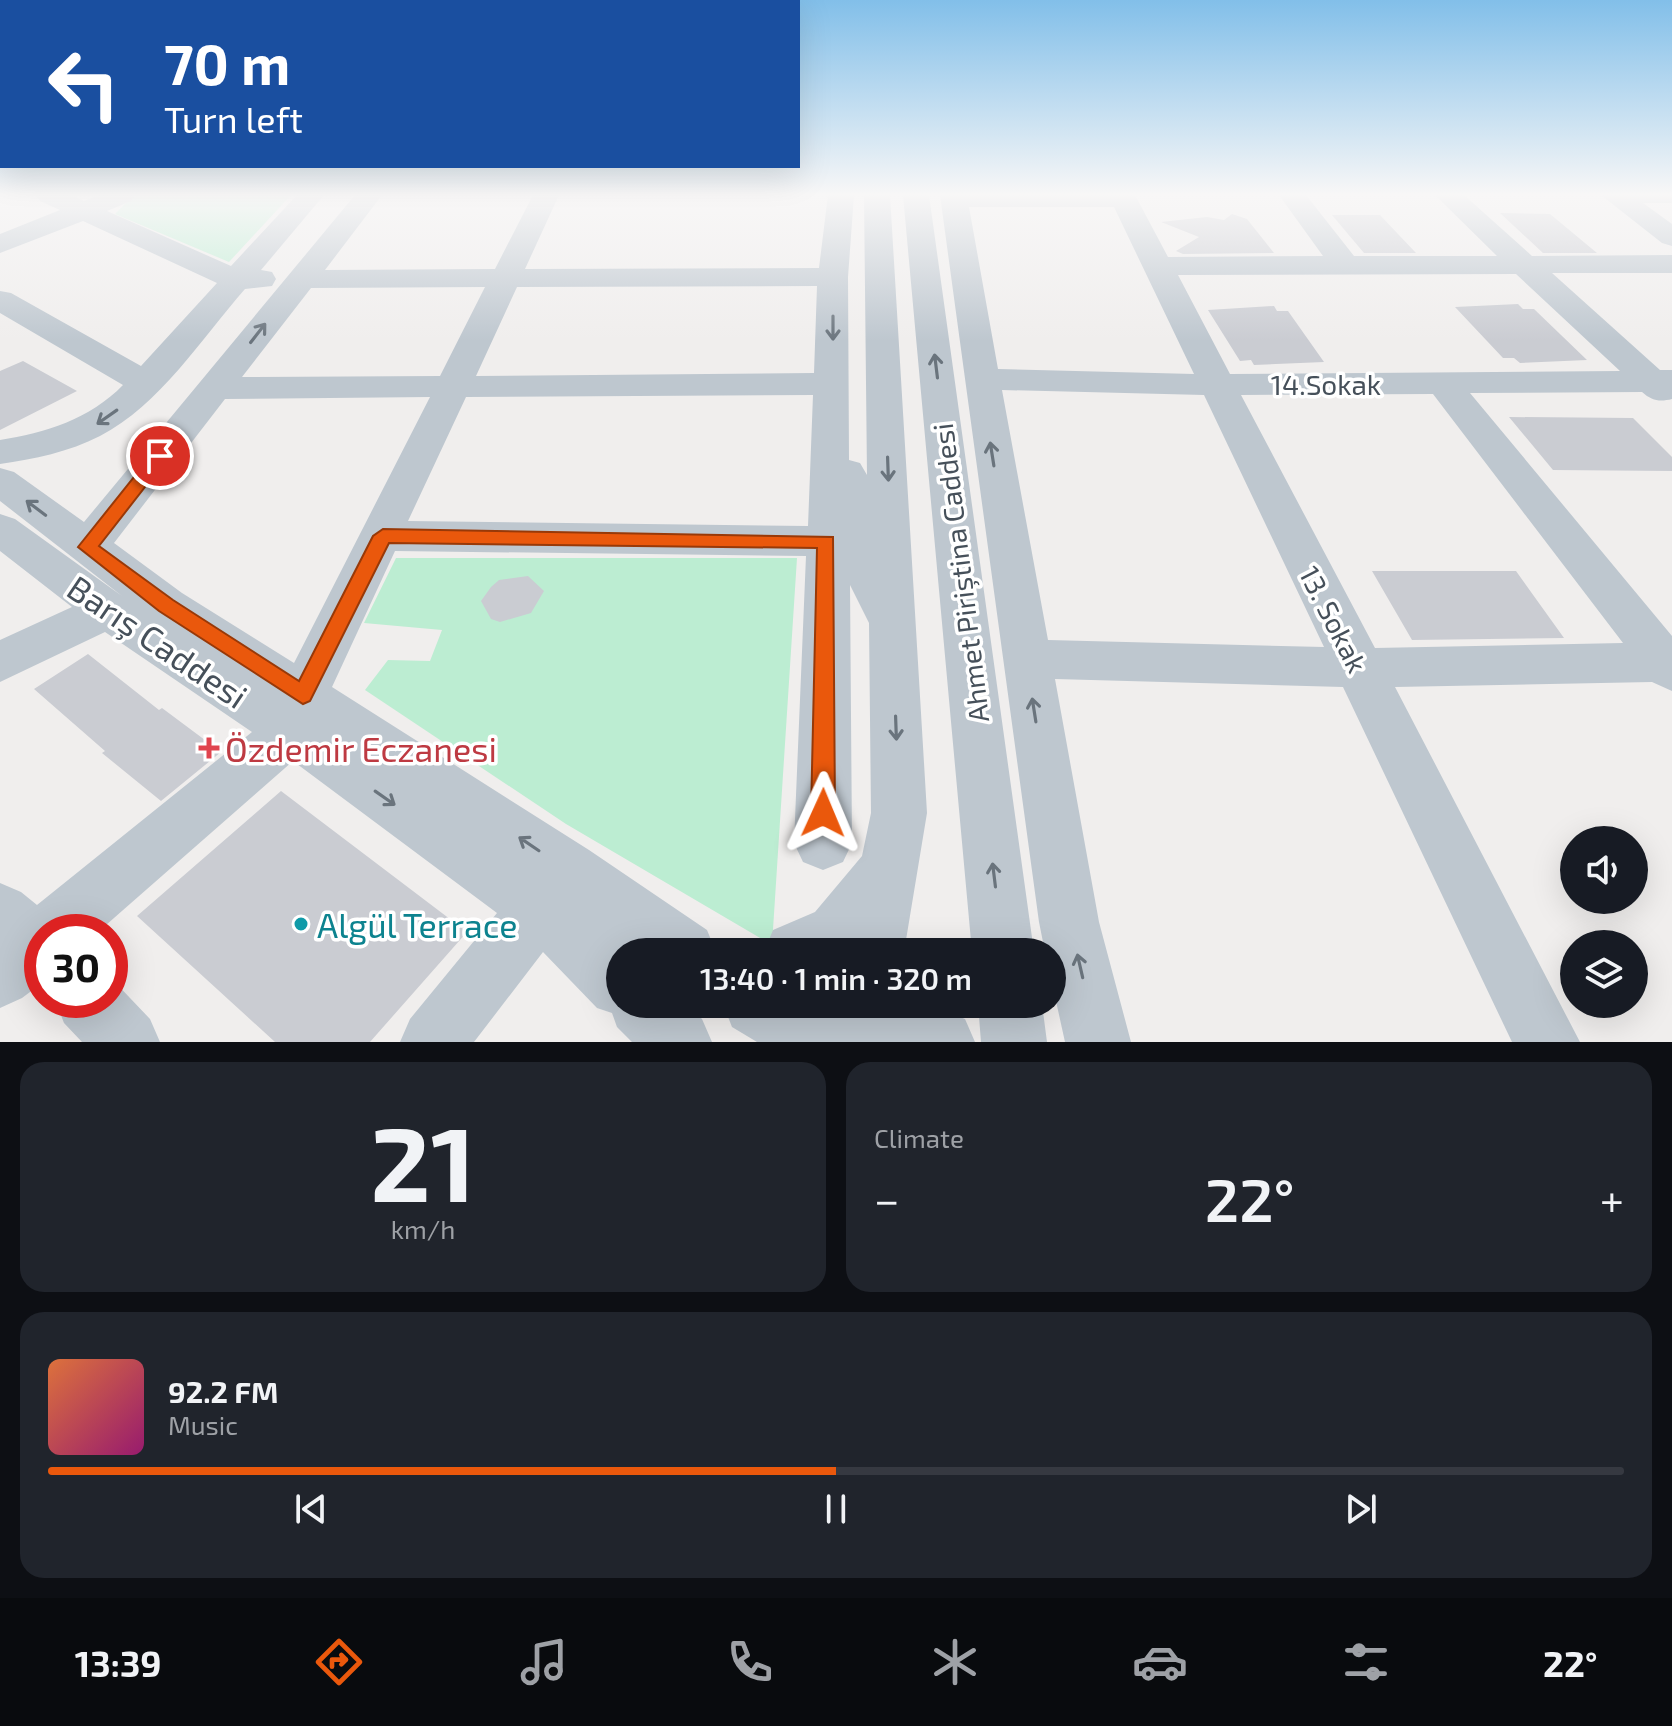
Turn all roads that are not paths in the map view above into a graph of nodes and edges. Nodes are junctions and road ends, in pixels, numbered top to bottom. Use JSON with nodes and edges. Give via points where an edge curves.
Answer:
{"nodes":[{"id":1,"x":161,"y":244,"type":"edge"},
{"id":2,"x":276,"y":244,"type":"edge"},
{"id":3,"x":330,"y":244,"type":"edge"},
{"id":4,"x":523,"y":244,"type":"edge"},
{"id":5,"x":836,"y":244,"type":"edge"},
{"id":6,"x":879,"y":244,"type":"edge"},
{"id":7,"x":944,"y":244,"type":"edge"},
{"id":8,"x":951,"y":244,"type":"edge"},
{"id":9,"x":1147,"y":244,"type":"edge"},
{"id":10,"x":1329,"y":244,"type":"edge"},
{"id":11,"x":1502,"y":244,"type":"edge"},
{"id":12,"x":1524,"y":264,"type":"junction"},
{"id":13,"x":1672,"y":264,"type":"edge"},
{"id":14,"x":1345,"y":265,"type":"junction"},
{"id":15,"x":1159,"y":266,"type":"junction"},
{"id":16,"x":833,"y":277,"type":"junction"},
{"id":17,"x":301,"y":279,"type":"junction"},
{"id":18,"x":506,"y":279,"type":"junction"},
{"id":19,"x":250,"y":280,"type":"junction"},
{"id":20,"x":0,"y":300,"type":"edge"},
{"id":21,"x":980,"y":379,"type":"junction"},
{"id":22,"x":145,"y":383,"type":"junction"},
{"id":23,"x":1443,"y":383,"type":"junction"},
{"id":24,"x":1216,"y":385,"type":"junction"},
{"id":25,"x":452,"y":387,"type":"junction"},
{"id":26,"x":1665,"y":387,"type":"edge"},
{"id":27,"x":215,"y":388,"type":"junction"},
{"id":28,"x":832,"y":396,"type":"junction"},
{"id":29,"x":0,"y":452,"type":"edge"},
{"id":30,"x":0,"y":481,"type":"edge"},
{"id":31,"x":0,"y":529,"type":"edge"},
{"id":32,"x":383,"y":536,"type":"junction"},
{"id":33,"x":826,"y":541,"type":"junction"},
{"id":34,"x":87,"y":547,"type":"junction"},
{"id":35,"x":1009,"y":553,"type":"junction"},
{"id":36,"x":108,"y":610,"type":"junction"},
{"id":37,"x":893,"y":629,"type":"junction"},
{"id":38,"x":1026,"y":659,"type":"junction"},
{"id":39,"x":0,"y":662,"type":"edge"},
{"id":40,"x":1670,"y":665,"type":"edge"},
{"id":41,"x":1359,"y":668,"type":"junction"},
{"id":42,"x":972,"y":680,"type":"junction"},
{"id":43,"x":297,"y":713,"type":"junction"},
{"id":44,"x":823,"y":843,"type":"dead end"},
{"id":45,"x":890,"y":867,"type":"junction"},
{"id":46,"x":555,"y":889,"type":"junction"},
{"id":47,"x":63,"y":914,"type":"edge"},
{"id":48,"x":665,"y":938,"type":"edge"},
{"id":49,"x":828,"y":938,"type":"edge"},
{"id":50,"x":876,"y":938,"type":"edge"},
{"id":51,"x":1001,"y":938,"type":"edge"},
{"id":52,"x":606,"y":964,"type":"edge"},
{"id":53,"x":104,"y":1018,"type":"edge"},
{"id":54,"x":654,"y":1018,"type":"edge"},
{"id":55,"x":779,"y":1018,"type":"edge"},
{"id":56,"x":862,"y":1018,"type":"edge"},
{"id":57,"x":1011,"y":1018,"type":"edge"},
{"id":58,"x":127,"y":1042,"type":"edge"},
{"id":59,"x":433,"y":1042,"type":"edge"},
{"id":60,"x":679,"y":1042,"type":"edge"},
{"id":61,"x":843,"y":1042,"type":"edge"},
{"id":62,"x":859,"y":1042,"type":"edge"},
{"id":63,"x":878,"y":1042,"type":"edge"},
{"id":64,"x":942,"y":1042,"type":"edge"},
{"id":65,"x":1014,"y":1042,"type":"edge"},
{"id":66,"x":1098,"y":1042,"type":"edge"},
{"id":67,"x":1547,"y":1042,"type":"edge"}],
"edges":[{"from":1,"to":19,"type":"street"},
{"from":2,"to":19,"type":"street"},
{"from":3,"to":17,"type":"street"},
{"from":4,"to":18,"type":"street"},
{"from":5,"to":16,"type":"street"},
{"from":6,"to":37,"type":"street","name":"Ahmet Piriştina Caddesi","one_way":true},
{"from":42,"to":7,"type":"street","name":"Ahmet Piriştina Caddesi","one_way":true},
{"from":8,"to":21,"type":"street"},
{"from":9,"to":15,"type":"street","name":"13. Sokak"},
{"from":10,"to":14,"type":"street"},
{"from":11,"to":12,"type":"street"},
{"from":12,"to":13,"type":"street"},
{"from":12,"to":14,"type":"street"},
{"from":12,"to":26,"type":"street"},
{"from":14,"to":15,"type":"street"},
{"from":15,"to":24,"type":"street","name":"13. Sokak"},
{"from":16,"to":18,"type":"street"},
{"from":16,"to":28,"type":"street","one_way":true},
{"from":17,"to":18,"type":"street"},
{"from":27,"to":17,"type":"street","one_way":true},
{"from":18,"to":25,"type":"street"},
{"from":19,"to":22,"type":"street"},
{"from":20,"to":22,"type":"street"},
{"from":21,"to":24,"type":"street","name":"14.Sokak"},
{"from":35,"to":21,"type":"street","one_way":true},
{"from":22,"to":29,"type":"street","one_way":true,"via":[[106,420],[70,438]]},
{"from":23,"to":24,"type":"street","name":"14.Sokak"},
{"from":23,"to":26,"type":"street","name":"14.Sokak"},
{"from":23,"to":40,"type":"street"},
{"from":24,"to":41,"type":"street","name":"13. Sokak"},
{"from":25,"to":27,"type":"street"},
{"from":25,"to":28,"type":"street"},
{"from":25,"to":32,"type":"street"},
{"from":27,"to":34,"type":"street"},
{"from":28,"to":33,"type":"street"},
{"from":28,"to":37,"type":"street","via":[[841,458],[855,496],[857,550]]},
{"from":34,"to":30,"type":"street","name":"Barış Caddesi","one_way":true},
{"from":31,"to":36,"type":"street","name":"Barış Caddesi"},
{"from":32,"to":33,"type":"street"},
{"from":32,"to":43,"type":"street"},
{"from":33,"to":44,"type":"street"},
{"from":34,"to":43,"type":"street","name":"Barış Caddesi"},
{"from":35,"to":38,"type":"street"},
{"from":35,"to":42,"type":"street","via":[[990,598]]},
{"from":36,"to":39,"type":"street"},
{"from":36,"to":43,"type":"street","name":"Barış Caddesi"},
{"from":37,"to":45,"type":"street","name":"Ahmet Piriştina Caddesi","one_way":true,"via":[[899,813]]},
{"from":38,"to":41,"type":"street"},
{"from":66,"to":38,"type":"street","one_way":true,"via":[[1069,922]]},
{"from":40,"to":41,"type":"street"},
{"from":41,"to":67,"type":"street","name":"13. Sokak"},
{"from":51,"to":42,"type":"street","name":"Ahmet Piriştina Caddesi","one_way":true},
{"from":43,"to":46,"type":"street","name":"Barış Caddesi"},
{"from":43,"to":47,"type":"street"},
{"from":45,"to":49,"type":"street","via":[[837,934]]},
{"from":45,"to":50,"type":"street","name":"Ahmet Piriştina Caddesi"},
{"from":46,"to":48,"type":"street","name":"Barış Caddesi"},
{"from":46,"to":52,"type":"street","name":"Barış Caddesi"},
{"from":46,"to":59,"type":"street"},
{"from":53,"to":58,"type":"street"},
{"from":54,"to":60,"type":"street"},
{"from":55,"to":61,"type":"street"},
{"from":56,"to":62,"type":"street"},
{"from":57,"to":65,"type":"street"},
{"from":63,"to":64,"type":"street","via":[[907,1036]]}]}
